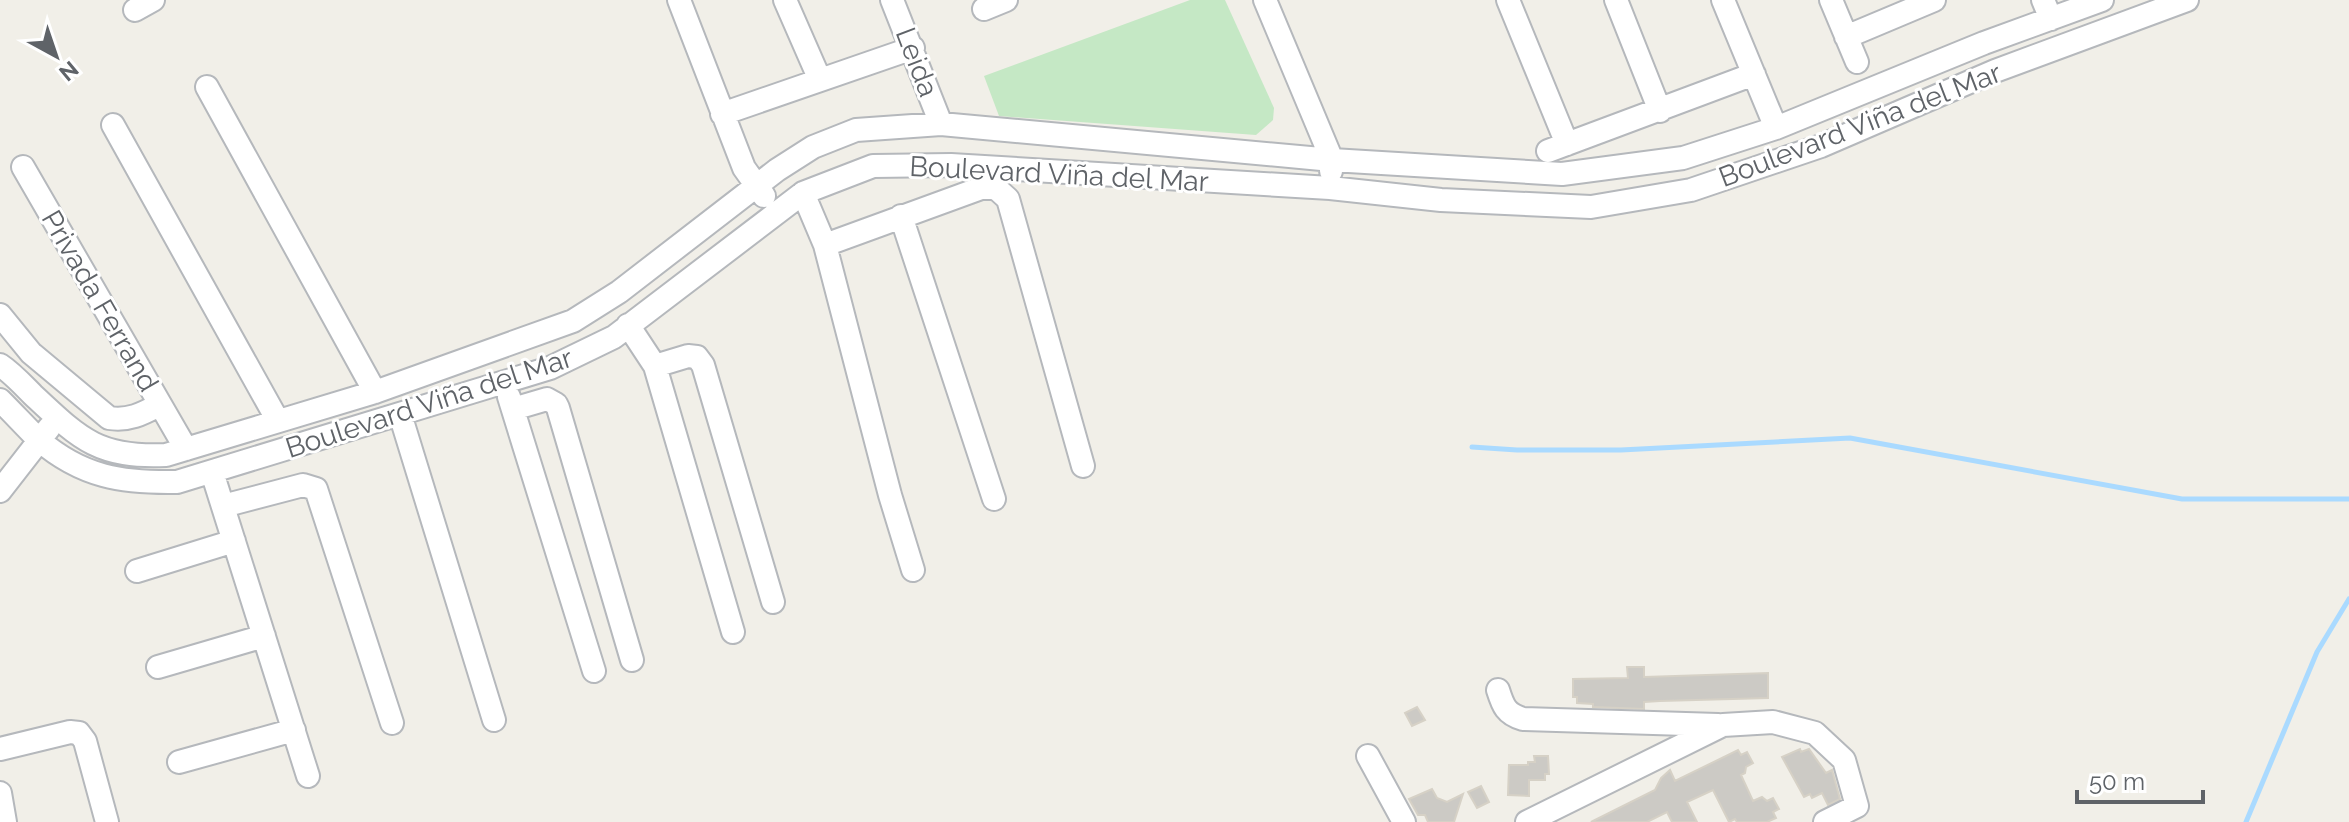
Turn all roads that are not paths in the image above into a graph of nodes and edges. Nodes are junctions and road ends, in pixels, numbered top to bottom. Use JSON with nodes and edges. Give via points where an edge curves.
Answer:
{"nodes":[{"id":1,"x":679,"y":0,"type":"edge"},
{"id":2,"x":785,"y":0,"type":"edge"},
{"id":3,"x":892,"y":0,"type":"edge"},
{"id":4,"x":1006,"y":0,"type":"edge"},
{"id":5,"x":1265,"y":0,"type":"edge"},
{"id":6,"x":1508,"y":0,"type":"edge"},
{"id":7,"x":1616,"y":0,"type":"edge"},
{"id":8,"x":1723,"y":0,"type":"edge"},
{"id":9,"x":1831,"y":0,"type":"edge"},
{"id":10,"x":1933,"y":0,"type":"edge"},
{"id":11,"x":2102,"y":0,"type":"edge"},
{"id":12,"x":2187,"y":0,"type":"edge"},
{"id":13,"x":984,"y":9,"type":"dead end"},
{"id":14,"x":2047,"y":9,"type":"edge"},
{"id":15,"x":1846,"y":37,"type":"junction"},
{"id":16,"x":1984,"y":43,"type":"junction"},
{"id":17,"x":913,"y":48,"type":"junction"},
{"id":18,"x":1857,"y":62,"type":"dead end"},
{"id":19,"x":1995,"y":71,"type":"junction"},
{"id":20,"x":1754,"y":74,"type":"junction"},
{"id":21,"x":820,"y":80,"type":"junction"},
{"id":22,"x":207,"y":87,"type":"dead end"},
{"id":23,"x":1660,"y":111,"type":"junction"},
{"id":24,"x":722,"y":114,"type":"junction"},
{"id":25,"x":941,"y":124,"type":"junction"},
{"id":26,"x":113,"y":125,"type":"dead end"},
{"id":27,"x":1776,"y":128,"type":"junction"},
{"id":28,"x":1332,"y":160,"type":"junction"},
{"id":29,"x":23,"y":167,"type":"dead end"},
{"id":30,"x":756,"y":186,"type":"junction"},
{"id":31,"x":1330,"y":188,"type":"junction"},
{"id":32,"x":803,"y":193,"type":"junction"},
{"id":33,"x":777,"y":211,"type":"junction"},
{"id":34,"x":901,"y":216,"type":"junction"},
{"id":35,"x":825,"y":245,"type":"junction"},
{"id":36,"x":0,"y":315,"type":"edge"},
{"id":37,"x":628,"y":325,"type":"junction"},
{"id":38,"x":0,"y":365,"type":"edge"},
{"id":39,"x":655,"y":366,"type":"junction"},
{"id":40,"x":505,"y":382,"type":"junction"},
{"id":41,"x":375,"y":392,"type":"junction"},
{"id":42,"x":0,"y":400,"type":"edge"},
{"id":43,"x":159,"y":405,"type":"junction"},
{"id":44,"x":513,"y":409,"type":"junction"},
{"id":45,"x":400,"y":414,"type":"junction"},
{"id":46,"x":58,"y":419,"type":"junction"},
{"id":47,"x":278,"y":421,"type":"junction"},
{"id":48,"x":39,"y":439,"type":"junction"},
{"id":49,"x":182,"y":442,"type":"junction"},
{"id":50,"x":1083,"y":466,"type":"dead end"},
{"id":51,"x":212,"y":472,"type":"junction"},
{"id":52,"x":0,"y":491,"type":"edge"},
{"id":53,"x":994,"y":499,"type":"dead end"},
{"id":54,"x":223,"y":506,"type":"junction"},
{"id":55,"x":234,"y":541,"type":"junction"},
{"id":56,"x":913,"y":570,"type":"dead end"},
{"id":57,"x":137,"y":571,"type":"dead end"},
{"id":58,"x":773,"y":602,"type":"dead end"},
{"id":59,"x":733,"y":632,"type":"dead end"},
{"id":60,"x":264,"y":636,"type":"junction"},
{"id":61,"x":632,"y":660,"type":"dead end"},
{"id":62,"x":158,"y":667,"type":"dead end"},
{"id":63,"x":594,"y":671,"type":"dead end"},
{"id":64,"x":1498,"y":690,"type":"dead end"},
{"id":65,"x":494,"y":720,"type":"dead end"},
{"id":66,"x":392,"y":723,"type":"dead end"},
{"id":67,"x":1723,"y":725,"type":"junction"},
{"id":68,"x":294,"y":730,"type":"junction"},
{"id":69,"x":0,"y":749,"type":"edge"},
{"id":70,"x":1368,"y":756,"type":"dead end"},
{"id":71,"x":179,"y":762,"type":"dead end"},
{"id":72,"x":308,"y":776,"type":"dead end"},
{"id":73,"x":0,"y":793,"type":"edge"},
{"id":74,"x":1855,"y":814,"type":"edge"},
{"id":75,"x":5,"y":822,"type":"edge"},
{"id":76,"x":107,"y":822,"type":"edge"},
{"id":77,"x":1404,"y":822,"type":"edge"},
{"id":78,"x":1527,"y":822,"type":"edge"},
{"id":79,"x":1825,"y":822,"type":"edge"}],
"edges":[{"from":1,"to":24,"type":"street"},
{"from":2,"to":21,"type":"street"},
{"from":3,"to":17,"type":"street","name":"Leida"},
{"from":4,"to":13,"type":"street"},
{"from":5,"to":28,"type":"street"},
{"from":6,"to":23,"type":"street","via":[[1558,147]]},
{"from":7,"to":23,"type":"street"},
{"from":8,"to":20,"type":"street"},
{"from":9,"to":15,"type":"street"},
{"from":10,"to":15,"type":"street"},
{"from":11,"to":14,"type":"street","name":"Boulevard Viña del Mar"},
{"from":12,"to":19,"type":"street","name":"Boulevard Viña del Mar"},
{"from":14,"to":16,"type":"street","name":"Boulevard Viña del Mar"},
{"from":15,"to":18,"type":"street"},
{"from":16,"to":19,"type":"street"},
{"from":16,"to":27,"type":"street","name":"Boulevard Viña del Mar"},
{"from":17,"to":21,"type":"street"},
{"from":17,"to":25,"type":"street","name":"Leida"},
{"from":19,"to":31,"type":"street","name":"Boulevard Viña del Mar","via":[[1821,146],[1677,193],[1591,207]]},
{"from":20,"to":23,"type":"street"},
{"from":20,"to":27,"type":"street"},
{"from":21,"to":24,"type":"street"},
{"from":22,"to":41,"type":"street"},
{"from":24,"to":30,"type":"street"},
{"from":25,"to":28,"type":"street","name":"Boulevard Viña del Mar"},
{"from":25,"to":30,"type":"street","name":"Boulevard Viña del Mar","via":[[856,130],[813,147]]},
{"from":26,"to":47,"type":"street"},
{"from":27,"to":28,"type":"street","name":"Boulevard Viña del Mar","via":[[1683,158],[1562,174]]},
{"from":28,"to":31,"type":"street"},
{"from":29,"to":43,"type":"street","name":"Privada Ferrand"},
{"from":30,"to":33,"type":"street"},
{"from":30,"to":41,"type":"street","name":"Boulevard Viña del Mar","via":[[573,321]]},
{"from":31,"to":32,"type":"street","name":"Boulevard Viña del Mar","via":[[951,165],[873,166]]},
{"from":32,"to":33,"type":"street","name":"Boulevard Viña del Mar"},
{"from":32,"to":35,"type":"street"},
{"from":33,"to":37,"type":"street","name":"Boulevard Viña del Mar"},
{"from":34,"to":35,"type":"street"},
{"from":34,"to":50,"type":"street","via":[[984,187],[997,189],[1008,199]]},
{"from":34,"to":53,"type":"street"},
{"from":35,"to":56,"type":"street"},
{"from":36,"to":43,"type":"street","via":[[31,353],[109,418],[138,416]]},
{"from":37,"to":39,"type":"street"},
{"from":37,"to":40,"type":"street","name":"Boulevard Viña del Mar","via":[[586,352]]},
{"from":38,"to":46,"type":"street","name":"Boulevard Viña del Mar"},
{"from":39,"to":58,"type":"street","via":[[688,356],[703,365]]},
{"from":39,"to":59,"type":"street"},
{"from":40,"to":44,"type":"street"},
{"from":40,"to":45,"type":"street","name":"Boulevard Viña del Mar"},
{"from":41,"to":47,"type":"street","name":"Boulevard Viña del Mar"},
{"from":42,"to":48,"type":"street","name":"Boulevard Viña del Mar"},
{"from":43,"to":49,"type":"street","name":"Privada Ferrand"},
{"from":44,"to":61,"type":"street","via":[[547,399],[558,408]]},
{"from":44,"to":63,"type":"street"},
{"from":45,"to":51,"type":"street","name":"Boulevard Viña del Mar"},
{"from":45,"to":65,"type":"street"},
{"from":46,"to":48,"type":"street"},
{"from":46,"to":49,"type":"street","name":"Boulevard Viña del Mar","via":[[81,439],[116,453],[166,455]]},
{"from":47,"to":49,"type":"street","name":"Boulevard Viña del Mar"},
{"from":48,"to":51,"type":"street","name":"Boulevard Viña del Mar","via":[[75,465],[105,478],[177,482]]},
{"from":48,"to":52,"type":"street"},
{"from":51,"to":54,"type":"street"},
{"from":54,"to":55,"type":"street"},
{"from":54,"to":66,"type":"street","via":[[303,485],[316,489]]},
{"from":55,"to":57,"type":"street"},
{"from":55,"to":60,"type":"street"},
{"from":60,"to":62,"type":"street"},
{"from":60,"to":68,"type":"street"},
{"from":64,"to":67,"type":"street","via":[[1504,709],[1523,719]]},
{"from":67,"to":74,"type":"street","via":[[1773,722],[1815,733],[1844,760]]},
{"from":67,"to":78,"type":"street"},
{"from":68,"to":71,"type":"street"},
{"from":68,"to":72,"type":"street"},
{"from":69,"to":76,"type":"street","via":[[79,733]]},
{"from":70,"to":77,"type":"street"},
{"from":73,"to":75,"type":"street"},
{"from":74,"to":79,"type":"street"}]}
